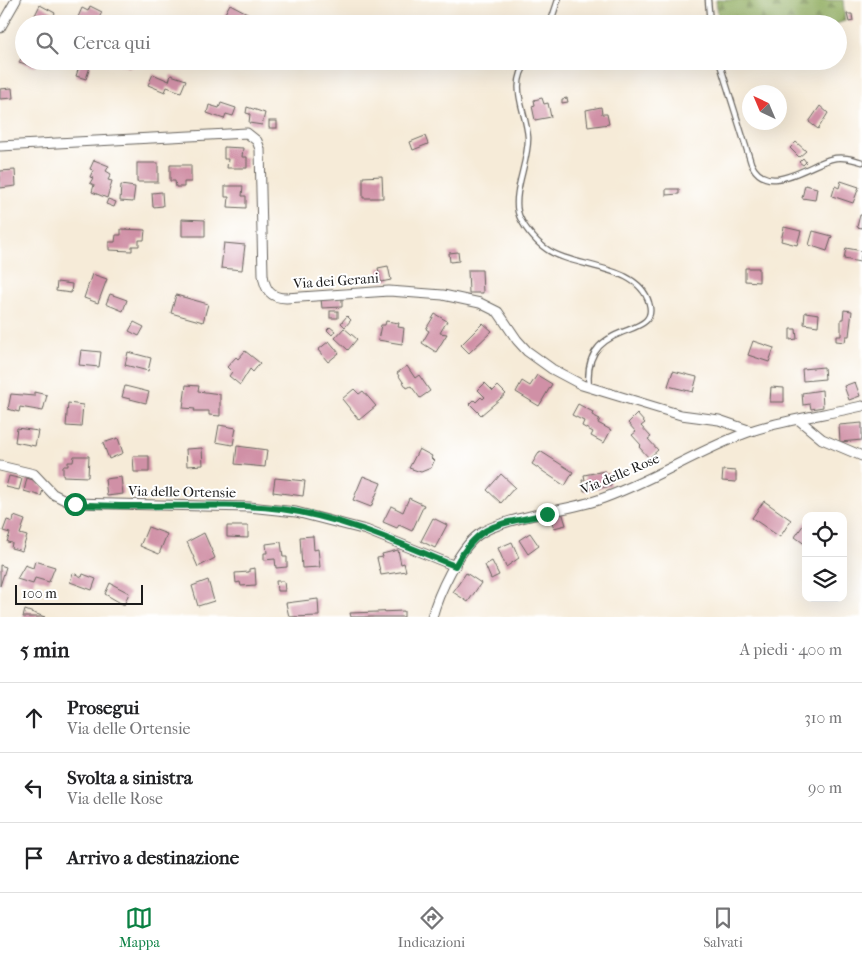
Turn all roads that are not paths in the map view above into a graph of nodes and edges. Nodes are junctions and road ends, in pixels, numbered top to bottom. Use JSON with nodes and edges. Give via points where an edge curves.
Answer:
{"nodes":[{"id":1,"x":16,"y":0,"type":"edge"},
{"id":2,"x":558,"y":0,"type":"edge"},
{"id":3,"x":708,"y":0,"type":"edge"},
{"id":4,"x":553,"y":15,"type":"edge"},
{"id":5,"x":709,"y":15,"type":"edge"},
{"id":6,"x":0,"y":28,"type":"edge"},
{"id":7,"x":522,"y":70,"type":"edge"},
{"id":8,"x":722,"y":70,"type":"edge"},
{"id":9,"x":0,"y":146,"type":"edge"},
{"id":10,"x":862,"y":162,"type":"edge"},
{"id":11,"x":589,"y":388,"type":"junction"},
{"id":12,"x":862,"y":406,"type":"edge"},
{"id":13,"x":799,"y":420,"type":"junction"},
{"id":14,"x":751,"y":431,"type":"junction"},
{"id":15,"x":862,"y":456,"type":"edge"},
{"id":16,"x":0,"y":466,"type":"edge"},
{"id":17,"x":455,"y":566,"type":"junction"},
{"id":18,"x":432,"y":617,"type":"edge"}],
"edges":[{"from":1,"to":6,"type":"street"},
{"from":2,"to":4,"type":"lane"},
{"from":3,"to":5,"type":"lane"},
{"from":7,"to":11,"type":"lane","via":[[518,83],[528,138],[517,206],[520,218],[546,249],[624,276],[641,290],[650,304],[650,314],[644,323],[608,338],[595,349],[588,365]]},
{"from":8,"to":10,"type":"lane","via":[[751,163],[758,174],[784,178],[832,158]]},
{"from":9,"to":11,"type":"street","name":"Via dei Gerani","via":[[247,133],[257,141],[260,149],[262,275],[271,294],[286,298],[399,292],[448,296],[484,304],[498,312],[527,351],[552,369]]},
{"from":11,"to":14,"type":"street","name":"Via dei Gerani","via":[[681,415],[725,421]]},
{"from":12,"to":13,"type":"street","name":"Via delle Rose"},
{"from":13,"to":14,"type":"street","name":"Via delle Rose"},
{"from":13,"to":15,"type":"street","via":[[817,436]]},
{"from":14,"to":17,"type":"street","name":"Via delle Rose","via":[[604,498],[482,532],[468,545]]},
{"from":16,"to":17,"type":"street","name":"Via delle Ortensie","via":[[36,476],[53,494],[71,503],[296,512],[366,530]]},
{"from":17,"to":18,"type":"street","name":"Via delle Rose"}]}
